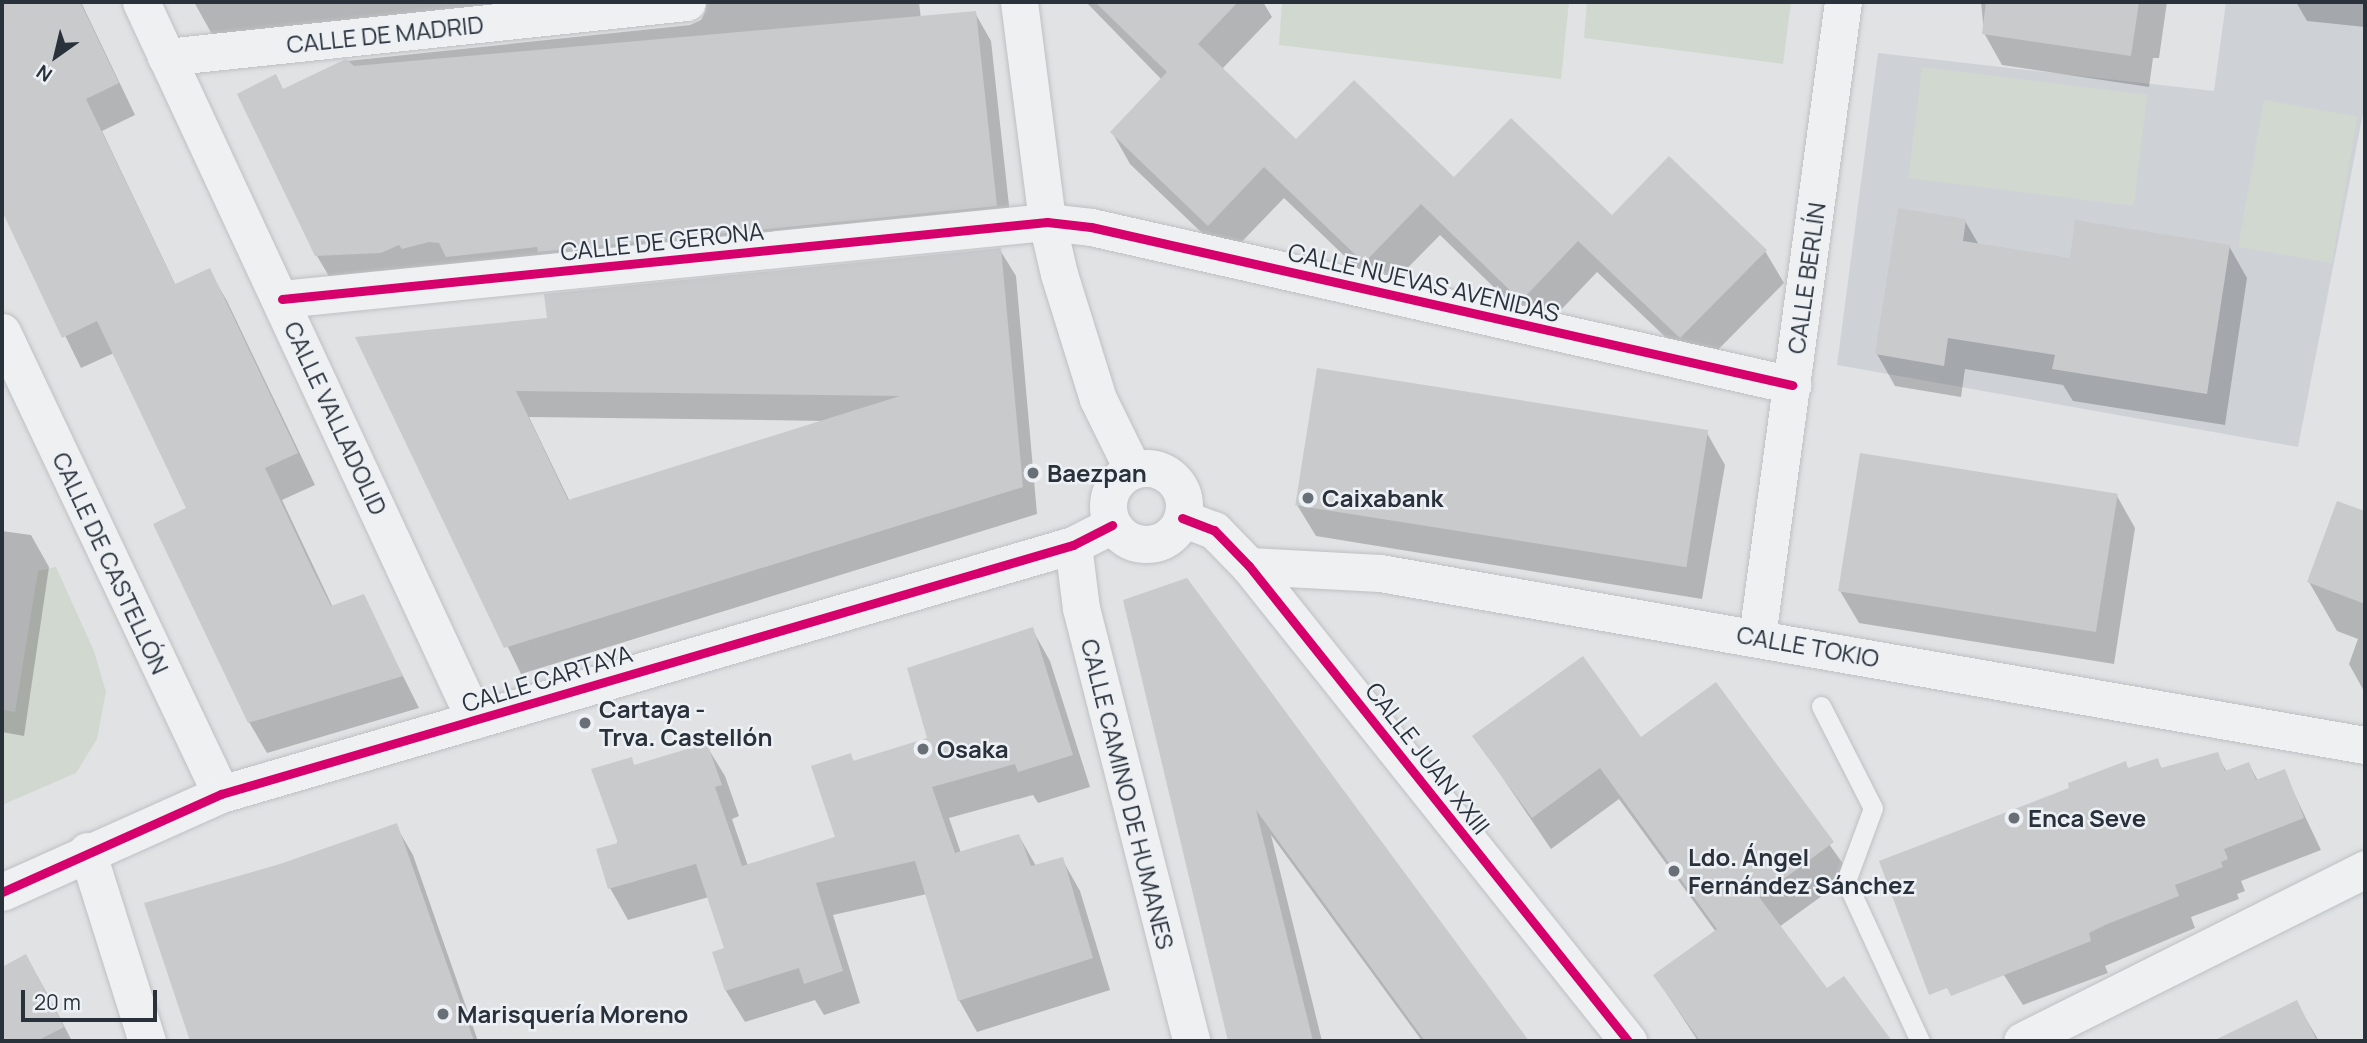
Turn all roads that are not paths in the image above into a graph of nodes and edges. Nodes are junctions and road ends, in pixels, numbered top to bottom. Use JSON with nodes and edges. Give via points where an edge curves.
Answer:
{"nodes":[{"id":1,"x":141,"y":2,"type":"edge"},
{"id":2,"x":687,"y":2,"type":"edge"},
{"id":3,"x":1019,"y":2,"type":"edge"},
{"id":4,"x":1843,"y":2,"type":"edge"},
{"id":5,"x":166,"y":58,"type":"junction"},
{"id":6,"x":1047,"y":222,"type":"junction"},
{"id":7,"x":282,"y":299,"type":"junction"},
{"id":8,"x":2,"y":332,"type":"edge"},
{"id":9,"x":1791,"y":385,"type":"junction"},
{"id":10,"x":1133,"y":470,"type":"junction"},
{"id":11,"x":1182,"y":518,"type":"junction"},
{"id":12,"x":1112,"y":525,"type":"junction"},
{"id":13,"x":1073,"y":545,"type":"junction"},
{"id":14,"x":1250,"y":566,"type":"junction"},
{"id":15,"x":1757,"y":637,"type":"junction"},
{"id":16,"x":1821,"y":706,"type":"dead end"},
{"id":17,"x":475,"y":720,"type":"junction"},
{"id":18,"x":2365,"y":745,"type":"edge"},
{"id":19,"x":221,"y":794,"type":"junction"},
{"id":20,"x":87,"y":851,"type":"junction"},
{"id":21,"x":2365,"y":869,"type":"edge"},
{"id":22,"x":2,"y":892,"type":"edge"},
{"id":23,"x":147,"y":1041,"type":"edge"},
{"id":24,"x":1191,"y":1041,"type":"edge"},
{"id":25,"x":1628,"y":1041,"type":"edge"},
{"id":26,"x":1920,"y":1041,"type":"edge"},
{"id":27,"x":2022,"y":1041,"type":"edge"}],
"edges":[{"from":1,"to":5,"type":"street","name":"CALLE VALLADOLID"},
{"from":2,"to":5,"type":"street","name":"CALLE DE MADRID"},
{"from":3,"to":6,"type":"street"},
{"from":4,"to":9,"type":"street","name":"CALLE BERLÍN"},
{"from":5,"to":7,"type":"street","name":"CALLE VALLADOLID"},
{"from":6,"to":7,"type":"street","name":"CALLE DE GERONA"},
{"from":6,"to":9,"type":"street","name":"CALLE NUEVAS AVENIDAS","via":[[1091,227]]},
{"from":6,"to":10,"type":"street","via":[[1098,399]]},
{"from":7,"to":17,"type":"street","name":"CALLE VALLADOLID"},
{"from":8,"to":19,"type":"street","name":"CALLE DE CASTELLÓN"},
{"from":9,"to":15,"type":"street","name":"CALLE BERLÍN"},
{"from":10,"to":11,"type":"street","via":[[1166,473],[1178,485],[1184,501]]},
{"from":10,"to":12,"type":"street","via":[[1119,478],[1110,493]]},
{"from":11,"to":12,"type":"street","via":[[1175,531],[1149,544],[1135,542]]},
{"from":11,"to":14,"type":"street","name":"CALLE JUAN XXIII","via":[[1214,530]]},
{"from":12,"to":13,"type":"street","name":"CALLE CARTAYA"},
{"from":13,"to":17,"type":"street","name":"CALLE CARTAYA"},
{"from":13,"to":24,"type":"street","name":"CALLE CAMINO DE HUMANES","via":[[1081,608]]},
{"from":14,"to":15,"type":"street","name":"CALLE TOKIO","via":[[1380,573]]},
{"from":14,"to":25,"type":"street","name":"CALLE JUAN XXIII"},
{"from":15,"to":18,"type":"street","name":"CALLE TOKIO"},
{"from":16,"to":26,"type":"lane","via":[[1873,808],[1846,881]]},
{"from":17,"to":19,"type":"street","name":"CALLE CARTAYA"},
{"from":19,"to":20,"type":"street","name":"CALLE CARTAYA"},
{"from":20,"to":22,"type":"street","name":"CALLE CARTAYA"},
{"from":20,"to":23,"type":"street"},
{"from":21,"to":27,"type":"street"}]}
